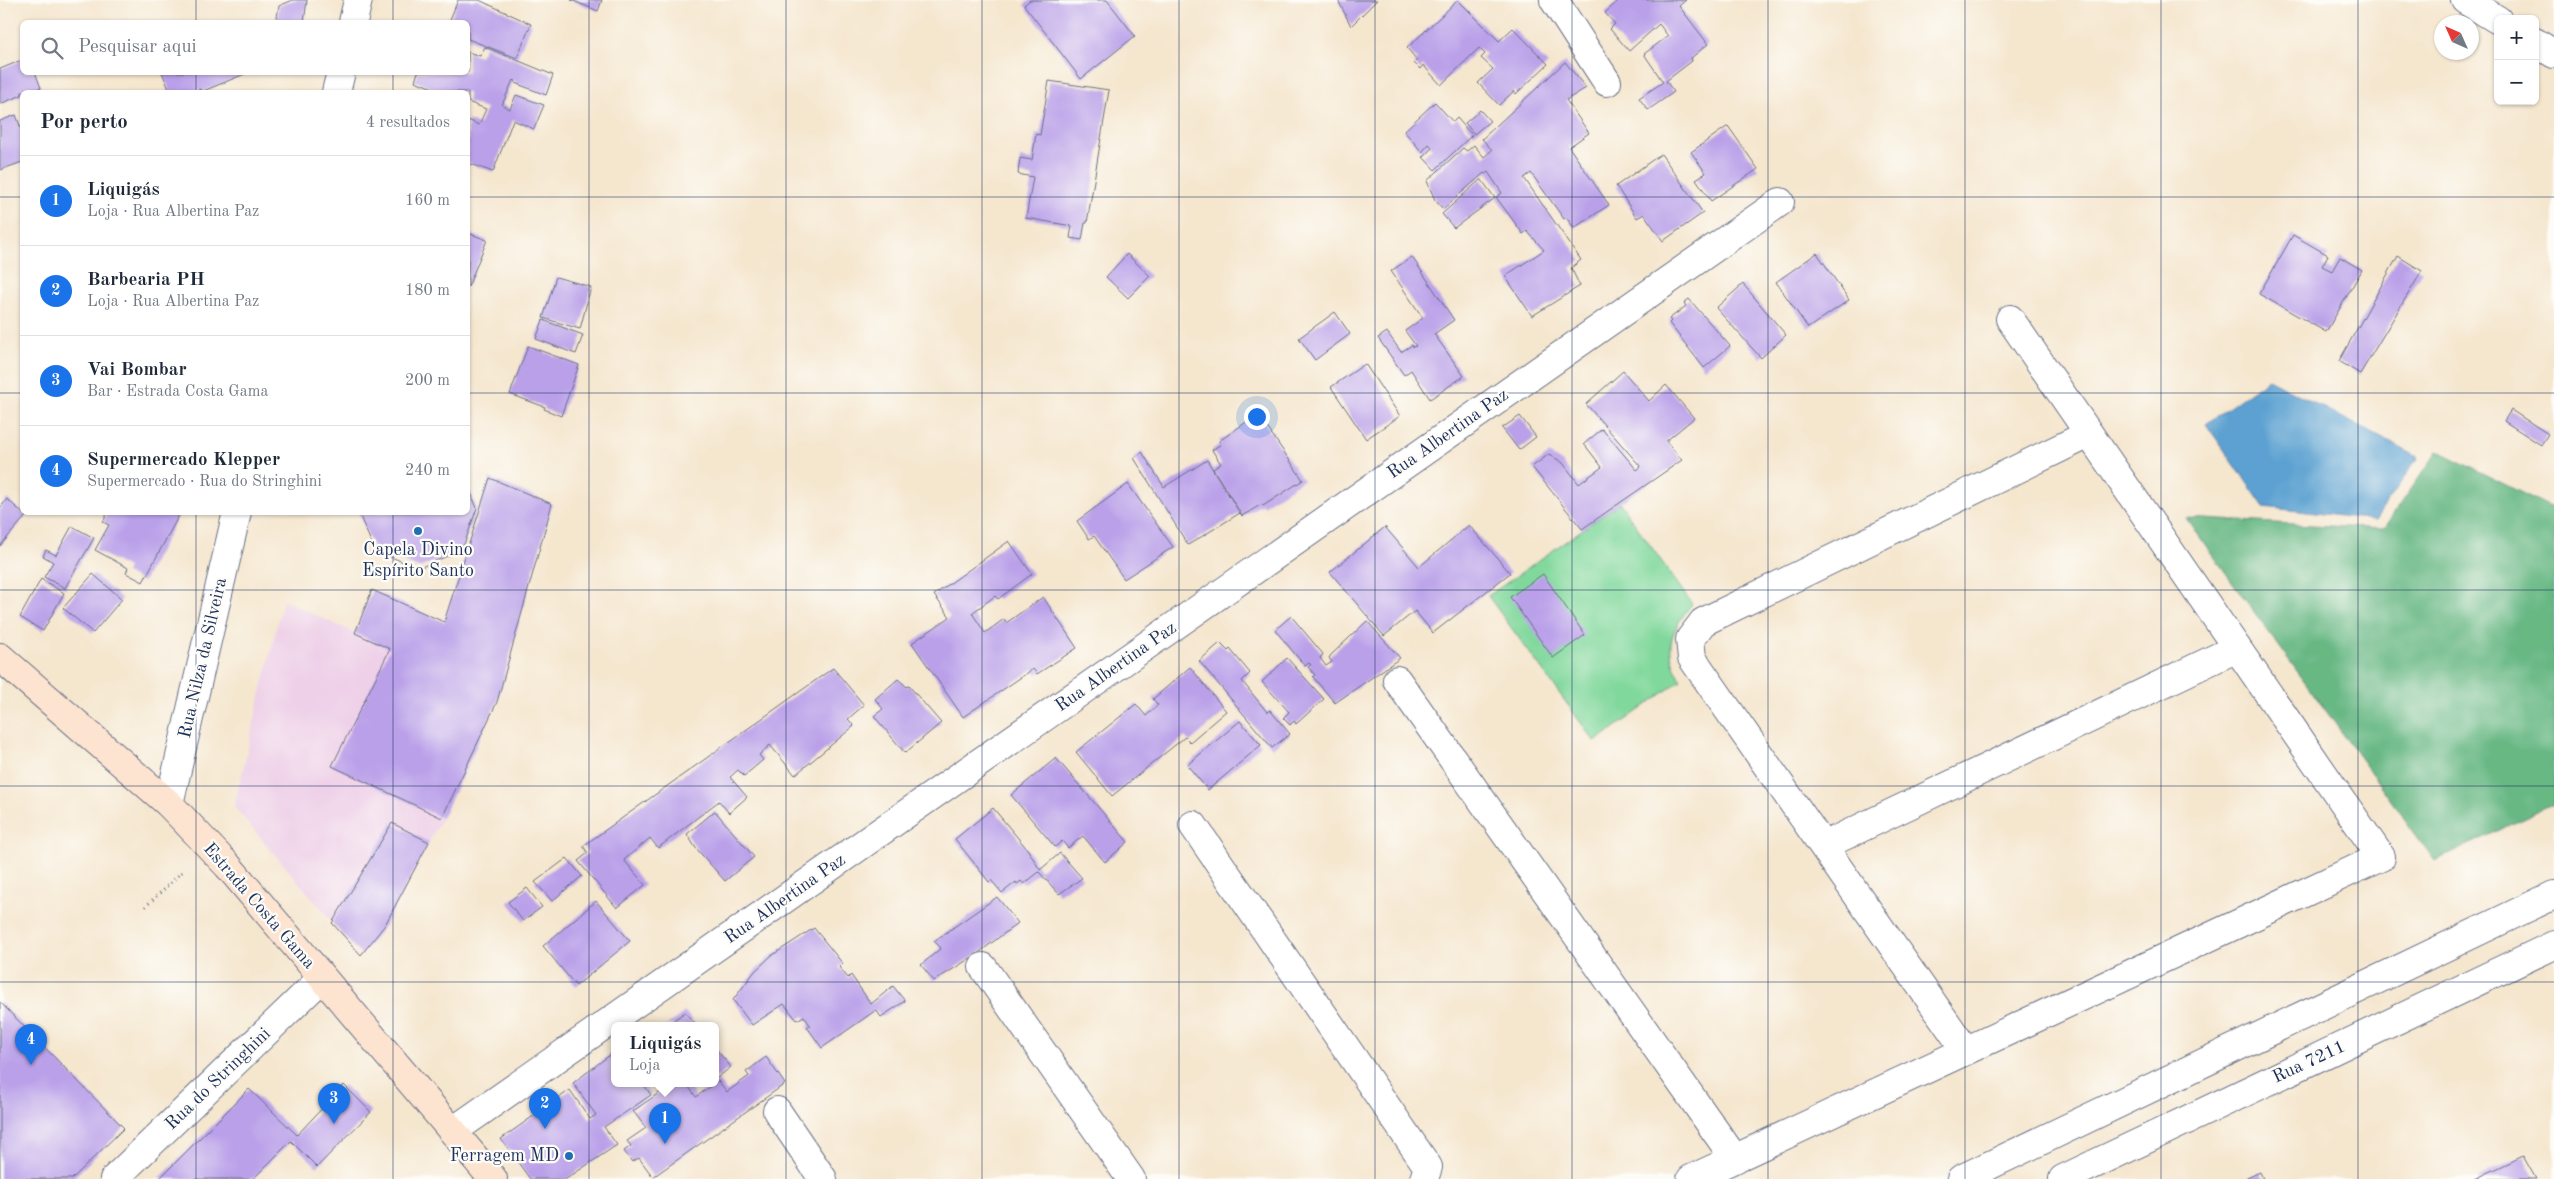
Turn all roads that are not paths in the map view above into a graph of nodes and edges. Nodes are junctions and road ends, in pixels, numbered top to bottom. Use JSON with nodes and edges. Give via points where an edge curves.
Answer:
{"nodes":[{"id":1,"x":358,"y":0,"type":"edge"},
{"id":2,"x":1554,"y":0,"type":"edge"},
{"id":3,"x":2465,"y":0,"type":"edge"},
{"id":4,"x":2494,"y":18,"type":"edge"},
{"id":5,"x":353,"y":20,"type":"edge"},
{"id":6,"x":2539,"y":45,"type":"edge"},
{"id":7,"x":2554,"y":54,"type":"edge"},
{"id":8,"x":340,"y":75,"type":"edge"},
{"id":9,"x":1607,"y":82,"type":"dead end"},
{"id":10,"x":336,"y":90,"type":"edge"},
{"id":11,"x":1780,"y":202,"type":"dead end"},
{"id":12,"x":2010,"y":320,"type":"dead end"},
{"id":13,"x":2089,"y":434,"type":"junction"},
{"id":14,"x":236,"y":515,"type":"edge"},
{"id":15,"x":2237,"y":648,"type":"junction"},
{"id":16,"x":0,"y":658,"type":"edge"},
{"id":17,"x":1397,"y":680,"type":"dead end"},
{"id":18,"x":168,"y":804,"type":"junction"},
{"id":19,"x":1193,"y":825,"type":"dead end"},
{"id":20,"x":1823,"y":846,"type":"junction"},
{"id":21,"x":2554,"y":895,"type":"edge"},
{"id":22,"x":2554,"y":945,"type":"edge"},
{"id":23,"x":983,"y":967,"type":"dead end"},
{"id":24,"x":322,"y":978,"type":"junction"},
{"id":25,"x":1966,"y":1051,"type":"junction"},
{"id":26,"x":777,"y":1111,"type":"dead end"},
{"id":27,"x":453,"y":1132,"type":"junction"},
{"id":28,"x":1735,"y":1158,"type":"junction"},
{"id":29,"x":114,"y":1179,"type":"edge"},
{"id":30,"x":493,"y":1179,"type":"edge"},
{"id":31,"x":824,"y":1179,"type":"edge"},
{"id":32,"x":1131,"y":1179,"type":"edge"},
{"id":33,"x":1424,"y":1179,"type":"edge"},
{"id":34,"x":1691,"y":1179,"type":"edge"},
{"id":35,"x":1961,"y":1179,"type":"edge"},
{"id":36,"x":2063,"y":1179,"type":"edge"}],
"edges":[{"from":1,"to":5,"type":"street"},
{"from":2,"to":9,"type":"street"},
{"from":3,"to":4,"type":"street"},
{"from":6,"to":7,"type":"street"},
{"from":8,"to":10,"type":"street"},
{"from":11,"to":27,"type":"street","name":"Rua Albertina Paz"},
{"from":12,"to":13,"type":"street"},
{"from":13,"to":15,"type":"street"},
{"from":13,"to":20,"type":"street","via":[[1703,622],[1690,639],[1692,658]]},
{"from":14,"to":18,"type":"street","name":"Rua Nilza da Silveira"},
{"from":15,"to":20,"type":"street"},
{"from":15,"to":25,"type":"street","via":[[2381,857]]},
{"from":16,"to":18,"type":"main road","name":"Estrada Costa Gama"},
{"from":17,"to":28,"type":"street"},
{"from":18,"to":24,"type":"main road","name":"Estrada Costa Gama","via":[[228,866]]},
{"from":19,"to":33,"type":"street","via":[[1428,1167]]},
{"from":20,"to":25,"type":"street"},
{"from":21,"to":35,"type":"street"},
{"from":22,"to":36,"type":"street","name":"Rua 7211"},
{"from":23,"to":32,"type":"street"},
{"from":24,"to":27,"type":"main road","name":"Estrada Costa Gama"},
{"from":24,"to":29,"type":"street","name":"Rua do Stringhini"},
{"from":25,"to":28,"type":"street"},
{"from":26,"to":31,"type":"street"},
{"from":27,"to":30,"type":"main road","name":"Estrada Costa Gama"},
{"from":28,"to":34,"type":"street"}]}
